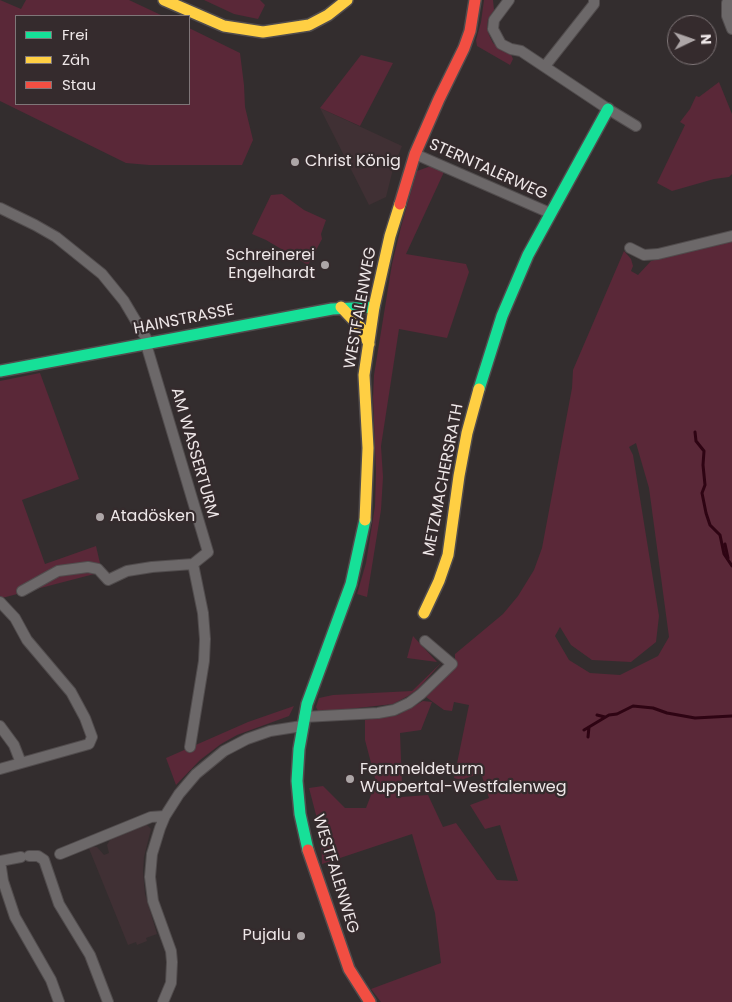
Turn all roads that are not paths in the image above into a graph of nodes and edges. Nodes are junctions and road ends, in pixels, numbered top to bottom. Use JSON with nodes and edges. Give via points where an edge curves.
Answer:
{"nodes":[{"id":1,"x":164,"y":0,"type":"edge"},
{"id":2,"x":347,"y":0,"type":"edge"},
{"id":3,"x":475,"y":0,"type":"edge"},
{"id":4,"x":594,"y":0,"type":"edge"},
{"id":5,"x":732,"y":0,"type":"edge"},
{"id":6,"x":506,"y":4,"type":"edge"},
{"id":7,"x":732,"y":29,"type":"edge"},
{"id":8,"x":544,"y":66,"type":"junction"},
{"id":9,"x":608,"y":109,"type":"junction"},
{"id":10,"x":636,"y":126,"type":"dead end"},
{"id":11,"x":415,"y":154,"type":"junction"},
{"id":12,"x":0,"y":208,"type":"edge"},
{"id":13,"x":550,"y":213,"type":"junction"},
{"id":14,"x":732,"y":236,"type":"edge"},
{"id":15,"x":630,"y":248,"type":"dead end"},
{"id":16,"x":341,"y":307,"type":"junction"},
{"id":17,"x":374,"y":307,"type":"junction"},
{"id":18,"x":148,"y":343,"type":"junction"},
{"id":19,"x":368,"y":344,"type":"junction"},
{"id":20,"x":0,"y":371,"type":"edge"},
{"id":21,"x":193,"y":564,"type":"junction"},
{"id":22,"x":22,"y":591,"type":"dead end"},
{"id":23,"x":0,"y":602,"type":"edge"},
{"id":24,"x":424,"y":613,"type":"dead end"},
{"id":25,"x":425,"y":641,"type":"dead end"},
{"id":26,"x":303,"y":722,"type":"junction"},
{"id":27,"x":0,"y":726,"type":"edge"},
{"id":28,"x":190,"y":747,"type":"dead end"},
{"id":29,"x":22,"y":763,"type":"junction"},
{"id":30,"x":0,"y":769,"type":"edge"},
{"id":31,"x":166,"y":816,"type":"junction"},
{"id":32,"x":51,"y":857,"type":"junction"},
{"id":33,"x":0,"y":861,"type":"edge"},
{"id":34,"x":59,"y":1002,"type":"edge"},
{"id":35,"x":108,"y":1002,"type":"edge"},
{"id":36,"x":163,"y":1002,"type":"edge"},
{"id":37,"x":370,"y":1002,"type":"edge"}],
"edges":[{"from":1,"to":2,"type":"street","via":[[224,26],[263,32],[309,25]]},
{"from":3,"to":11,"type":"street","name":"WESTFALENWEG","via":[[464,48]]},
{"from":4,"to":8,"type":"street"},
{"from":5,"to":7,"type":"street","via":[[727,3]]},
{"from":6,"to":8,"type":"street","via":[[494,20],[496,36],[501,44],[521,51]]},
{"from":8,"to":9,"type":"street"},
{"from":9,"to":10,"type":"street"},
{"from":9,"to":13,"type":"street","name":"METZMACHERSRATH"},
{"from":11,"to":13,"type":"street","name":"STERNTALERWEG"},
{"from":11,"to":17,"type":"street","name":"WESTFALENWEG","via":[[399,203]]},
{"from":12,"to":18,"type":"street","via":[[56,237],[102,274],[124,301]]},
{"from":13,"to":24,"type":"street","name":"METZMACHERSRATH","via":[[502,316],[482,377],[461,467],[448,555]]},
{"from":14,"to":15,"type":"street","via":[[658,254],[644,255]]},
{"from":16,"to":17,"type":"street","name":"HAINSTRASSE"},
{"from":16,"to":18,"type":"street","name":"HAINSTRASSE"},
{"from":16,"to":19,"type":"street","via":[[361,328]]},
{"from":17,"to":19,"type":"street","name":"WESTFALENWEG"},
{"from":18,"to":20,"type":"street","name":"HAINSTRASSE"},
{"from":18,"to":21,"type":"street","name":"AM WASSERTURM","via":[[208,552]]},
{"from":19,"to":26,"type":"street","name":"WESTFALENWEG","via":[[364,375],[368,448],[365,522],[351,584]]},
{"from":21,"to":22,"type":"street","via":[[127,571],[108,580],[98,569],[88,566],[58,571]]},
{"from":21,"to":28,"type":"street","via":[[205,638]]},
{"from":23,"to":29,"type":"street","via":[[71,692],[92,737],[89,744]]},
{"from":25,"to":26,"type":"street","via":[[452,664],[409,703],[378,713]]},
{"from":26,"to":31,"type":"street","via":[[247,739],[224,751],[196,774]]},
{"from":26,"to":37,"type":"street","name":"WESTFALENWEG","via":[[297,782],[308,850],[349,969]]},
{"from":27,"to":29,"type":"street"},
{"from":29,"to":30,"type":"street"},
{"from":31,"to":32,"type":"street","via":[[151,817]]},
{"from":31,"to":36,"type":"street","via":[[152,854],[150,876],[153,901],[171,951],[171,983]]},
{"from":32,"to":33,"type":"street"},
{"from":32,"to":35,"type":"street","via":[[59,904],[90,955]]},
{"from":33,"to":34,"type":"street","via":[[14,917],[52,980]]}]}
